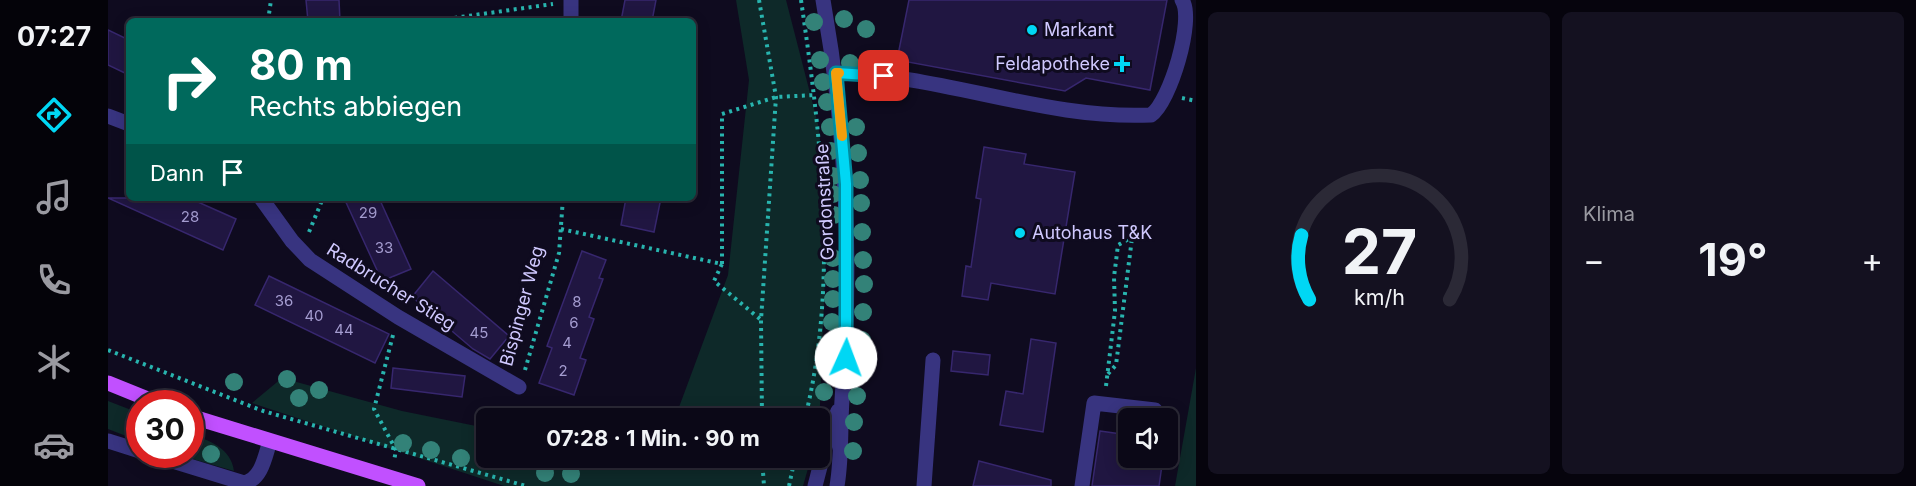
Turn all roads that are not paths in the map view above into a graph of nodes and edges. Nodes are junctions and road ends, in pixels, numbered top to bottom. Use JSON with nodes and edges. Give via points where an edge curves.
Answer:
{"nodes":[{"id":1,"x":823,"y":0,"type":"edge"},
{"id":2,"x":1182,"y":0,"type":"edge"},
{"id":3,"x":571,"y":1,"type":"edge"},
{"id":4,"x":571,"y":18,"type":"edge"},
{"id":5,"x":836,"y":73,"type":"junction"},
{"id":6,"x":108,"y":116,"type":"edge"},
{"id":7,"x":126,"y":123,"type":"edge"},
{"id":8,"x":263,"y":201,"type":"edge"},
{"id":9,"x":933,"y":360,"type":"dead end"},
{"id":10,"x":108,"y":383,"type":"edge"},
{"id":11,"x":519,"y":387,"type":"road end"},
{"id":12,"x":126,"y":390,"type":"edge"},
{"id":13,"x":842,"y":403,"type":"junction"},
{"id":14,"x":1138,"y":408,"type":"edge"},
{"id":15,"x":204,"y":420,"type":"edge"},
{"id":16,"x":108,"y":441,"type":"edge"},
{"id":17,"x":270,"y":441,"type":"junction"},
{"id":18,"x":126,"y":447,"type":"edge"},
{"id":19,"x":195,"y":468,"type":"edge"},
{"id":20,"x":418,"y":486,"type":"edge"},
{"id":21,"x":815,"y":486,"type":"edge"},
{"id":22,"x":837,"y":486,"type":"edge"},
{"id":23,"x":924,"y":486,"type":"edge"},
{"id":24,"x":1082,"y":486,"type":"edge"}],
"edges":[{"from":1,"to":5,"type":"street","name":"Gordonstraße"},
{"from":2,"to":5,"type":"street","via":[[1186,16],[1172,83],[1163,103],[1151,115],[1086,113],[946,86],[863,73]]},
{"from":3,"to":4,"type":"street"},
{"from":5,"to":13,"type":"street","name":"Gordonstraße","via":[[848,235]]},
{"from":6,"to":7,"type":"street"},
{"from":8,"to":11,"type":"street","name":"Radbrucher Stieg","via":[[301,252],[398,317]]},
{"from":9,"to":23,"type":"street"},
{"from":10,"to":12,"type":"main road"},
{"from":13,"to":21,"type":"street","name":"Gordonstraße","via":[[828,436]]},
{"from":13,"to":22,"type":"street","name":"Gordonstraße"},
{"from":14,"to":24,"type":"street","via":[[1094,403]]},
{"from":15,"to":17,"type":"main road"},
{"from":16,"to":18,"type":"street"},
{"from":17,"to":19,"type":"street","via":[[260,469],[252,480],[244,483]]},
{"from":17,"to":20,"type":"main road"}]}
